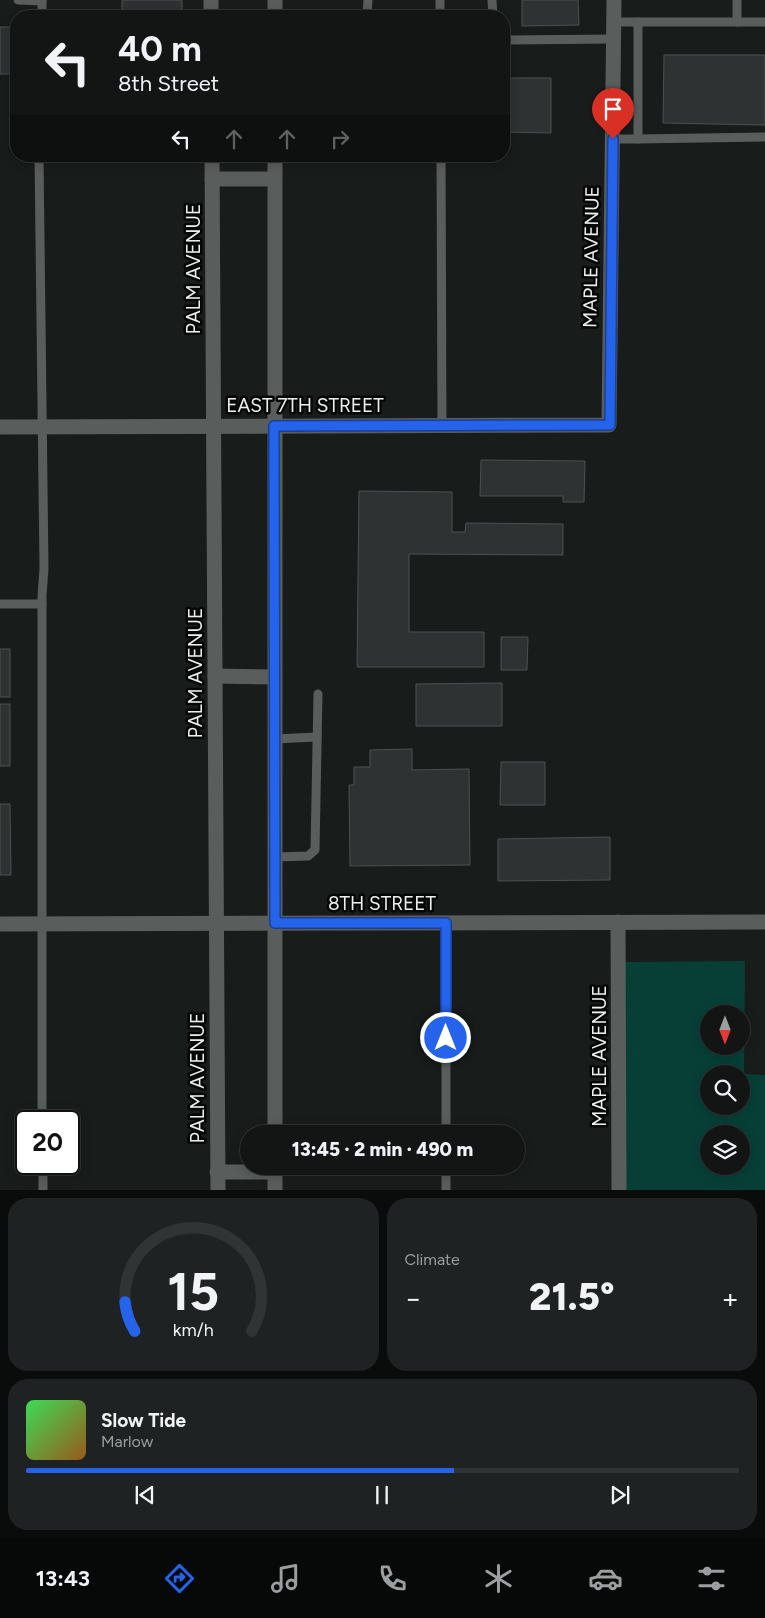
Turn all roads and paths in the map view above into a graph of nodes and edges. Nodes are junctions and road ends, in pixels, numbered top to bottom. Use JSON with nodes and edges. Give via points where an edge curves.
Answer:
{"nodes":[{"id":1,"x":18,"y":0,"type":"edge"},
{"id":2,"x":42,"y":0,"type":"edge"},
{"id":3,"x":614,"y":0,"type":"edge"},
{"id":4,"x":737,"y":0,"type":"edge"},
{"id":5,"x":614,"y":22,"type":"junction"},
{"id":6,"x":638,"y":22,"type":"junction"},
{"id":7,"x":737,"y":22,"type":"junction"},
{"id":8,"x":765,"y":22,"type":"edge"},
{"id":9,"x":614,"y":39,"type":"junction"},
{"id":10,"x":510,"y":40,"type":"edge"},
{"id":11,"x":765,"y":136,"type":"edge"},
{"id":12,"x":613,"y":139,"type":"junction"},
{"id":13,"x":638,"y":139,"type":"junction"},
{"id":14,"x":39,"y":162,"type":"edge"},
{"id":15,"x":212,"y":162,"type":"edge"},
{"id":16,"x":275,"y":162,"type":"edge"},
{"id":17,"x":440,"y":162,"type":"edge"},
{"id":18,"x":274,"y":178,"type":"junction"},
{"id":19,"x":212,"y":179,"type":"junction"},
{"id":20,"x":442,"y":425,"type":"junction"},
{"id":21,"x":610,"y":425,"type":"joint"},
{"id":22,"x":214,"y":426,"type":"junction"},
{"id":23,"x":274,"y":426,"type":"junction"},
{"id":24,"x":0,"y":427,"type":"edge"},
{"id":25,"x":41,"y":427,"type":"junction"},
{"id":26,"x":0,"y":604,"type":"edge"},
{"id":27,"x":42,"y":604,"type":"junction"},
{"id":28,"x":215,"y":676,"type":"junction"},
{"id":29,"x":274,"y":676,"type":"junction"},
{"id":30,"x":318,"y":694,"type":"dead end"},
{"id":31,"x":317,"y":738,"type":"junction"},
{"id":32,"x":274,"y":739,"type":"junction"},
{"id":33,"x":275,"y":857,"type":"junction"},
{"id":34,"x":618,"y":922,"type":"junction"},
{"id":35,"x":765,"y":922,"type":"edge"},
{"id":36,"x":275,"y":923,"type":"junction"},
{"id":37,"x":446,"y":923,"type":"junction"},
{"id":38,"x":0,"y":924,"type":"edge"},
{"id":39,"x":43,"y":924,"type":"junction"},
{"id":40,"x":216,"y":924,"type":"junction"},
{"id":41,"x":42,"y":1110,"type":"edge"},
{"id":42,"x":275,"y":1125,"type":"edge"},
{"id":43,"x":446,"y":1125,"type":"edge"},
{"id":44,"x":240,"y":1171,"type":"edge"},
{"id":45,"x":218,"y":1172,"type":"junction"},
{"id":46,"x":43,"y":1175,"type":"edge"},
{"id":47,"x":275,"y":1175,"type":"edge"},
{"id":48,"x":446,"y":1175,"type":"edge"},
{"id":49,"x":43,"y":1190,"type":"edge"},
{"id":50,"x":218,"y":1190,"type":"edge"},
{"id":51,"x":275,"y":1190,"type":"edge"},
{"id":52,"x":446,"y":1190,"type":"edge"},
{"id":53,"x":619,"y":1190,"type":"edge"}],
"edges":[{"from":1,"to":2,"type":"lane"},
{"from":3,"to":5,"type":"street","name":"MAPLE AVENUE"},
{"from":4,"to":7,"type":"lane"},
{"from":5,"to":6,"type":"lane"},
{"from":5,"to":9,"type":"street","name":"MAPLE AVENUE"},
{"from":6,"to":7,"type":"lane"},
{"from":6,"to":13,"type":"lane"},
{"from":7,"to":8,"type":"lane"},
{"from":9,"to":10,"type":"lane"},
{"from":9,"to":12,"type":"street","name":"MAPLE AVENUE"},
{"from":11,"to":13,"type":"lane"},
{"from":12,"to":13,"type":"lane"},
{"from":12,"to":21,"type":"street","name":"MAPLE AVENUE"},
{"from":14,"to":25,"type":"lane"},
{"from":15,"to":19,"type":"street","name":"PALM AVENUE"},
{"from":16,"to":18,"type":"street"},
{"from":17,"to":20,"type":"lane"},
{"from":18,"to":19,"type":"street"},
{"from":18,"to":23,"type":"street"},
{"from":19,"to":22,"type":"street","name":"PALM AVENUE"},
{"from":20,"to":21,"type":"street","name":"EAST 7TH STREET"},
{"from":20,"to":23,"type":"street","name":"EAST 7TH STREET"},
{"from":22,"to":23,"type":"street","name":"EAST 7TH STREET"},
{"from":22,"to":25,"type":"street","name":"EAST 7TH STREET"},
{"from":22,"to":28,"type":"street","name":"PALM AVENUE"},
{"from":23,"to":29,"type":"street"},
{"from":24,"to":25,"type":"street","name":"EAST 7TH STREET"},
{"from":25,"to":27,"type":"lane"},
{"from":26,"to":27,"type":"lane"},
{"from":27,"to":39,"type":"lane"},
{"from":28,"to":29,"type":"street"},
{"from":28,"to":40,"type":"street","name":"PALM AVENUE"},
{"from":29,"to":32,"type":"street"},
{"from":30,"to":31,"type":"lane"},
{"from":31,"to":32,"type":"lane"},
{"from":31,"to":33,"type":"lane","via":[[315,850],[308,856]]},
{"from":32,"to":33,"type":"street"},
{"from":33,"to":36,"type":"street"},
{"from":34,"to":35,"type":"street","name":"8TH STREET"},
{"from":34,"to":37,"type":"street","name":"8TH STREET"},
{"from":34,"to":53,"type":"street","name":"MAPLE AVENUE"},
{"from":36,"to":37,"type":"street","name":"8TH STREET"},
{"from":36,"to":40,"type":"street","name":"8TH STREET"},
{"from":36,"to":42,"type":"street"},
{"from":37,"to":43,"type":"lane"},
{"from":38,"to":39,"type":"street","name":"8TH STREET"},
{"from":39,"to":40,"type":"street","name":"8TH STREET"},
{"from":39,"to":41,"type":"lane"},
{"from":40,"to":45,"type":"street","name":"PALM AVENUE"},
{"from":44,"to":45,"type":"street"},
{"from":45,"to":50,"type":"street","name":"PALM AVENUE"},
{"from":46,"to":49,"type":"lane"},
{"from":47,"to":51,"type":"street"},
{"from":48,"to":52,"type":"lane"}]}
